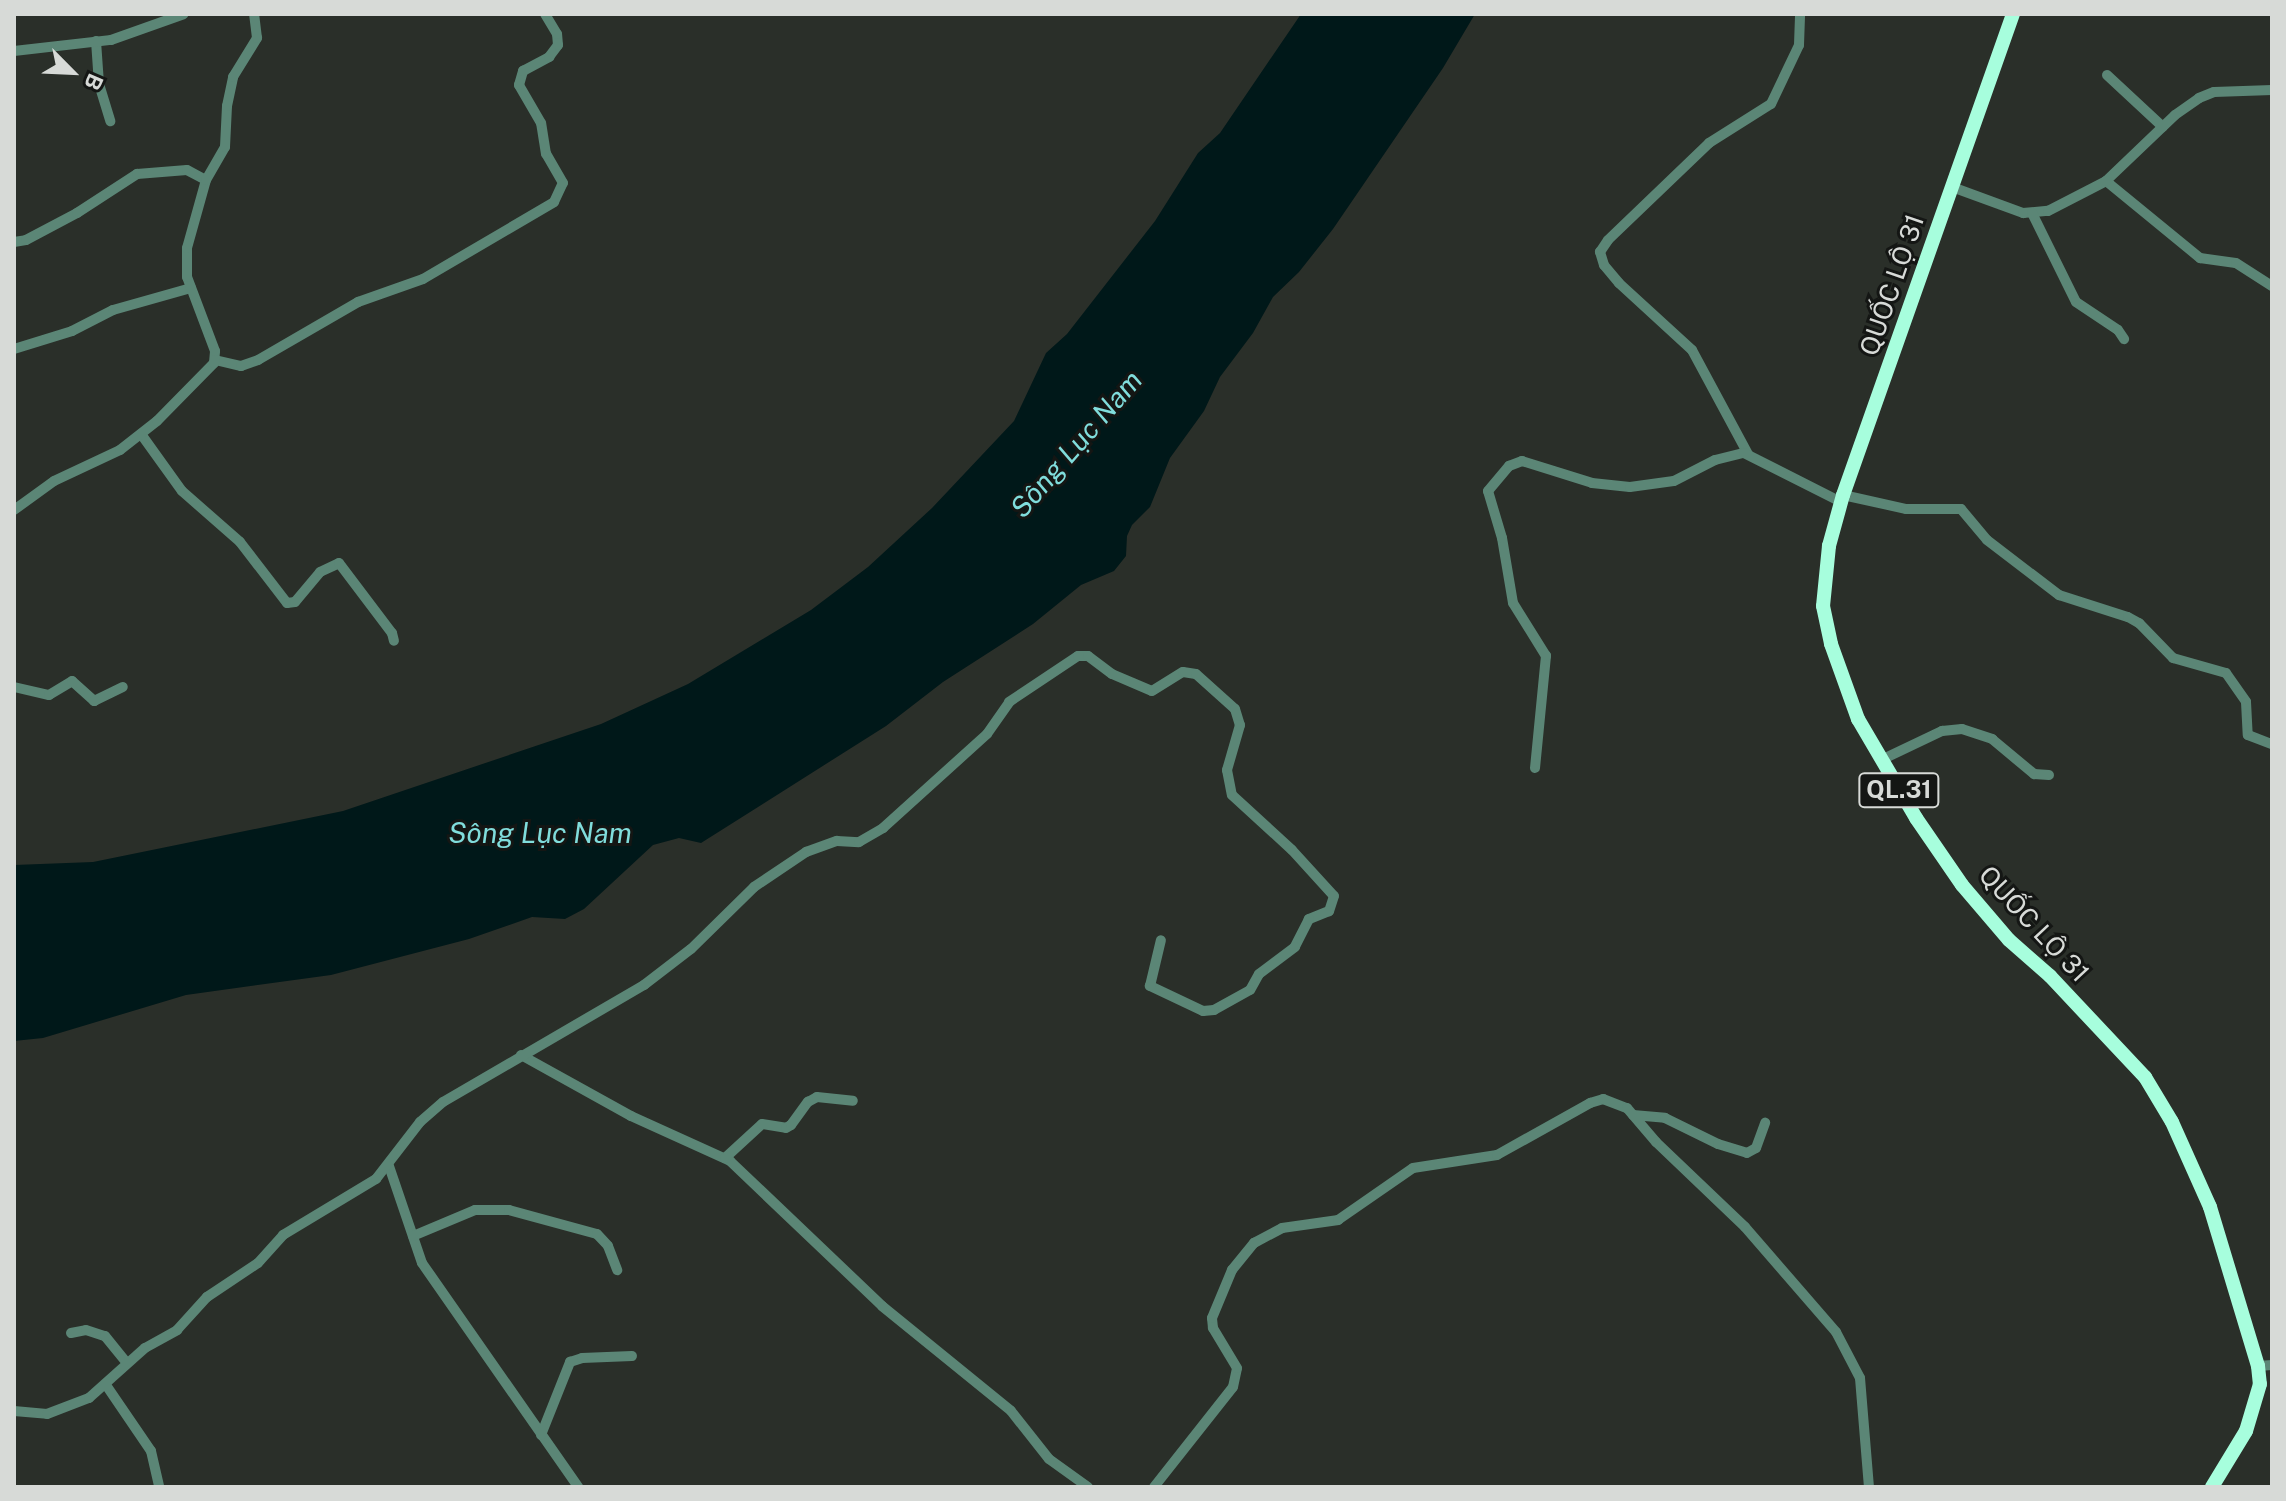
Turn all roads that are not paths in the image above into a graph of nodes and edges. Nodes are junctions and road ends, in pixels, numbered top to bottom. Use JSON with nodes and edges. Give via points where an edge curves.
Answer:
{"nodes":[{"id":1,"x":184,"y":14,"type":"edge"},
{"id":2,"x":254,"y":14,"type":"edge"},
{"id":3,"x":545,"y":14,"type":"edge"},
{"id":4,"x":1800,"y":14,"type":"edge"},
{"id":5,"x":2013,"y":14,"type":"edge"},
{"id":6,"x":96,"y":41,"type":"junction"},
{"id":7,"x":14,"y":51,"type":"edge"},
{"id":8,"x":2107,"y":75,"type":"dead end"},
{"id":9,"x":2272,"y":90,"type":"edge"},
{"id":10,"x":110,"y":121,"type":"dead end"},
{"id":11,"x":2163,"y":127,"type":"junction"},
{"id":12,"x":206,"y":180,"type":"junction"},
{"id":13,"x":2106,"y":181,"type":"junction"},
{"id":14,"x":1952,"y":187,"type":"junction"},
{"id":15,"x":2032,"y":213,"type":"junction"},
{"id":16,"x":14,"y":242,"type":"edge"},
{"id":17,"x":2272,"y":286,"type":"edge"},
{"id":18,"x":191,"y":288,"type":"junction"},
{"id":19,"x":2124,"y":339,"type":"dead end"},
{"id":20,"x":14,"y":349,"type":"edge"},
{"id":21,"x":215,"y":360,"type":"junction"},
{"id":22,"x":141,"y":434,"type":"junction"},
{"id":23,"x":1748,"y":454,"type":"junction"},
{"id":24,"x":1842,"y":498,"type":"junction"},
{"id":25,"x":14,"y":510,"type":"edge"},
{"id":26,"x":394,"y":641,"type":"dead end"},
{"id":27,"x":14,"y":687,"type":"edge"},
{"id":28,"x":123,"y":687,"type":"dead end"},
{"id":29,"x":2272,"y":744,"type":"edge"},
{"id":30,"x":1881,"y":760,"type":"junction"},
{"id":31,"x":1535,"y":768,"type":"dead end"},
{"id":32,"x":2049,"y":775,"type":"dead end"},
{"id":33,"x":1161,"y":940,"type":"dead end"},
{"id":34,"x":521,"y":1055,"type":"junction"},
{"id":35,"x":853,"y":1101,"type":"dead end"},
{"id":36,"x":1633,"y":1115,"type":"junction"},
{"id":37,"x":1765,"y":1123,"type":"dead end"},
{"id":38,"x":725,"y":1158,"type":"junction"},
{"id":39,"x":389,"y":1166,"type":"junction"},
{"id":40,"x":413,"y":1236,"type":"junction"},
{"id":41,"x":617,"y":1270,"type":"dead end"},
{"id":42,"x":71,"y":1333,"type":"dead end"},
{"id":43,"x":632,"y":1356,"type":"dead end"},
{"id":44,"x":126,"y":1362,"type":"junction"},
{"id":45,"x":2265,"y":1366,"type":"edge"},
{"id":46,"x":106,"y":1385,"type":"junction"},
{"id":47,"x":14,"y":1411,"type":"edge"},
{"id":48,"x":541,"y":1435,"type":"junction"},
{"id":49,"x":1074,"y":1478,"type":"junction"},
{"id":50,"x":159,"y":1487,"type":"edge"},
{"id":51,"x":578,"y":1487,"type":"edge"},
{"id":52,"x":1063,"y":1487,"type":"edge"},
{"id":53,"x":1088,"y":1487,"type":"edge"},
{"id":54,"x":1154,"y":1487,"type":"edge"},
{"id":55,"x":1869,"y":1487,"type":"edge"},
{"id":56,"x":2212,"y":1487,"type":"edge"}],
"edges":[{"from":1,"to":6,"type":"street"},
{"from":2,"to":12,"type":"street","via":[[257,38],[233,77],[225,147]]},
{"from":3,"to":21,"type":"street","via":[[558,45],[549,57],[523,71],[519,85],[541,123],[546,154],[563,183],[554,202],[423,279],[358,302],[258,360],[241,366]]},
{"from":4,"to":23,"type":"street","via":[[1799,45],[1771,104],[1703,147],[1600,252],[1613,277],[1692,350]]},
{"from":5,"to":14,"type":"highway","name":"QUỐC LỘ 31","number":"QL.31"},
{"from":6,"to":7,"type":"street"},
{"from":6,"to":10,"type":"street","via":[[99,84]]},
{"from":8,"to":11,"type":"street"},
{"from":9,"to":11,"type":"street","via":[[2206,95]]},
{"from":11,"to":13,"type":"street"},
{"from":12,"to":16,"type":"street","via":[[187,170],[137,174],[77,213]]},
{"from":12,"to":18,"type":"street","via":[[187,248]]},
{"from":13,"to":15,"type":"street","via":[[2064,205]]},
{"from":13,"to":17,"type":"street","via":[[2186,249],[2209,262],[2236,263]]},
{"from":14,"to":15,"type":"street"},
{"from":14,"to":24,"type":"highway","name":"QUỐC LỘ 31","number":"QL.31"},
{"from":15,"to":19,"type":"street","via":[[2076,302]]},
{"from":18,"to":20,"type":"street","via":[[113,310],[72,331]]},
{"from":18,"to":21,"type":"street"},
{"from":21,"to":22,"type":"street"},
{"from":22,"to":25,"type":"street","via":[[120,450],[54,481]]},
{"from":22,"to":26,"type":"street","via":[[182,491],[240,542],[287,603],[295,602],[320,572],[339,563]]},
{"from":23,"to":24,"type":"street"},
{"from":23,"to":31,"type":"street","via":[[1723,457],[1659,485],[1604,485],[1522,461],[1509,466],[1492,485],[1488,491],[1513,603],[1546,656]]},
{"from":24,"to":29,"type":"street","via":[[1906,509],[1961,509],[1987,540],[2059,595],[2128,617],[2173,658],[2226,673],[2246,702],[2248,735]]},
{"from":24,"to":30,"type":"highway","name":"QUỐC LỘ 31","number":"QL.31","via":[[1829,546],[1823,606],[1847,691]]},
{"from":27,"to":28,"type":"street","via":[[49,695],[72,681],[94,701]]},
{"from":30,"to":32,"type":"street","via":[[1942,731],[1962,729],[1992,739],[2034,774]]},
{"from":30,"to":45,"type":"highway","name":"QUỐC LỘ 31","number":"QL.31","via":[[1962,885],[2009,940],[2132,1060],[2155,1092],[2210,1207]]},
{"from":33,"to":34,"type":"street","via":[[1150,986],[1214,1010],[1250,990],[1259,974],[1295,947],[1309,919],[1329,911],[1334,896],[1232,795],[1227,770],[1240,725],[1235,709],[1196,674],[1183,672],[1152,691],[1082,655],[1009,702],[987,734],[883,828],[859,842],[837,841],[806,852],[754,887],[691,949],[644,985]]},
{"from":34,"to":38,"type":"street","via":[[631,1116]]},
{"from":34,"to":39,"type":"street","via":[[428,1114]]},
{"from":35,"to":38,"type":"street","via":[[817,1097],[791,1125],[762,1124]]},
{"from":36,"to":37,"type":"street","via":[[1665,1118],[1750,1153]]},
{"from":36,"to":54,"type":"street","via":[[1618,1102],[1596,1100],[1497,1155],[1413,1168],[1338,1220],[1286,1227],[1254,1243],[1232,1270],[1212,1318],[1215,1333],[1237,1368],[1233,1387]]},
{"from":36,"to":55,"type":"street","via":[[1745,1227],[1836,1332],[1860,1378]]},
{"from":38,"to":49,"type":"street","via":[[903,1324],[1013,1413],[1049,1459]]},
{"from":39,"to":40,"type":"street"},
{"from":39,"to":44,"type":"street","via":[[283,1235],[258,1263],[207,1297],[177,1330]]},
{"from":40,"to":41,"type":"street","via":[[475,1210],[509,1210],[597,1234]]},
{"from":40,"to":48,"type":"street","via":[[426,1270]]},
{"from":42,"to":44,"type":"street","via":[[86,1330],[105,1336]]},
{"from":43,"to":48,"type":"street","via":[[570,1362]]},
{"from":44,"to":46,"type":"street"},
{"from":45,"to":56,"type":"highway","name":"QUỐC LỘ 31","number":"QL.31","via":[[2246,1431]]},
{"from":46,"to":47,"type":"street","via":[[60,1412]]},
{"from":46,"to":50,"type":"street","via":[[151,1451]]},
{"from":48,"to":51,"type":"street"},
{"from":49,"to":52,"type":"street"},
{"from":49,"to":53,"type":"street"}]}
